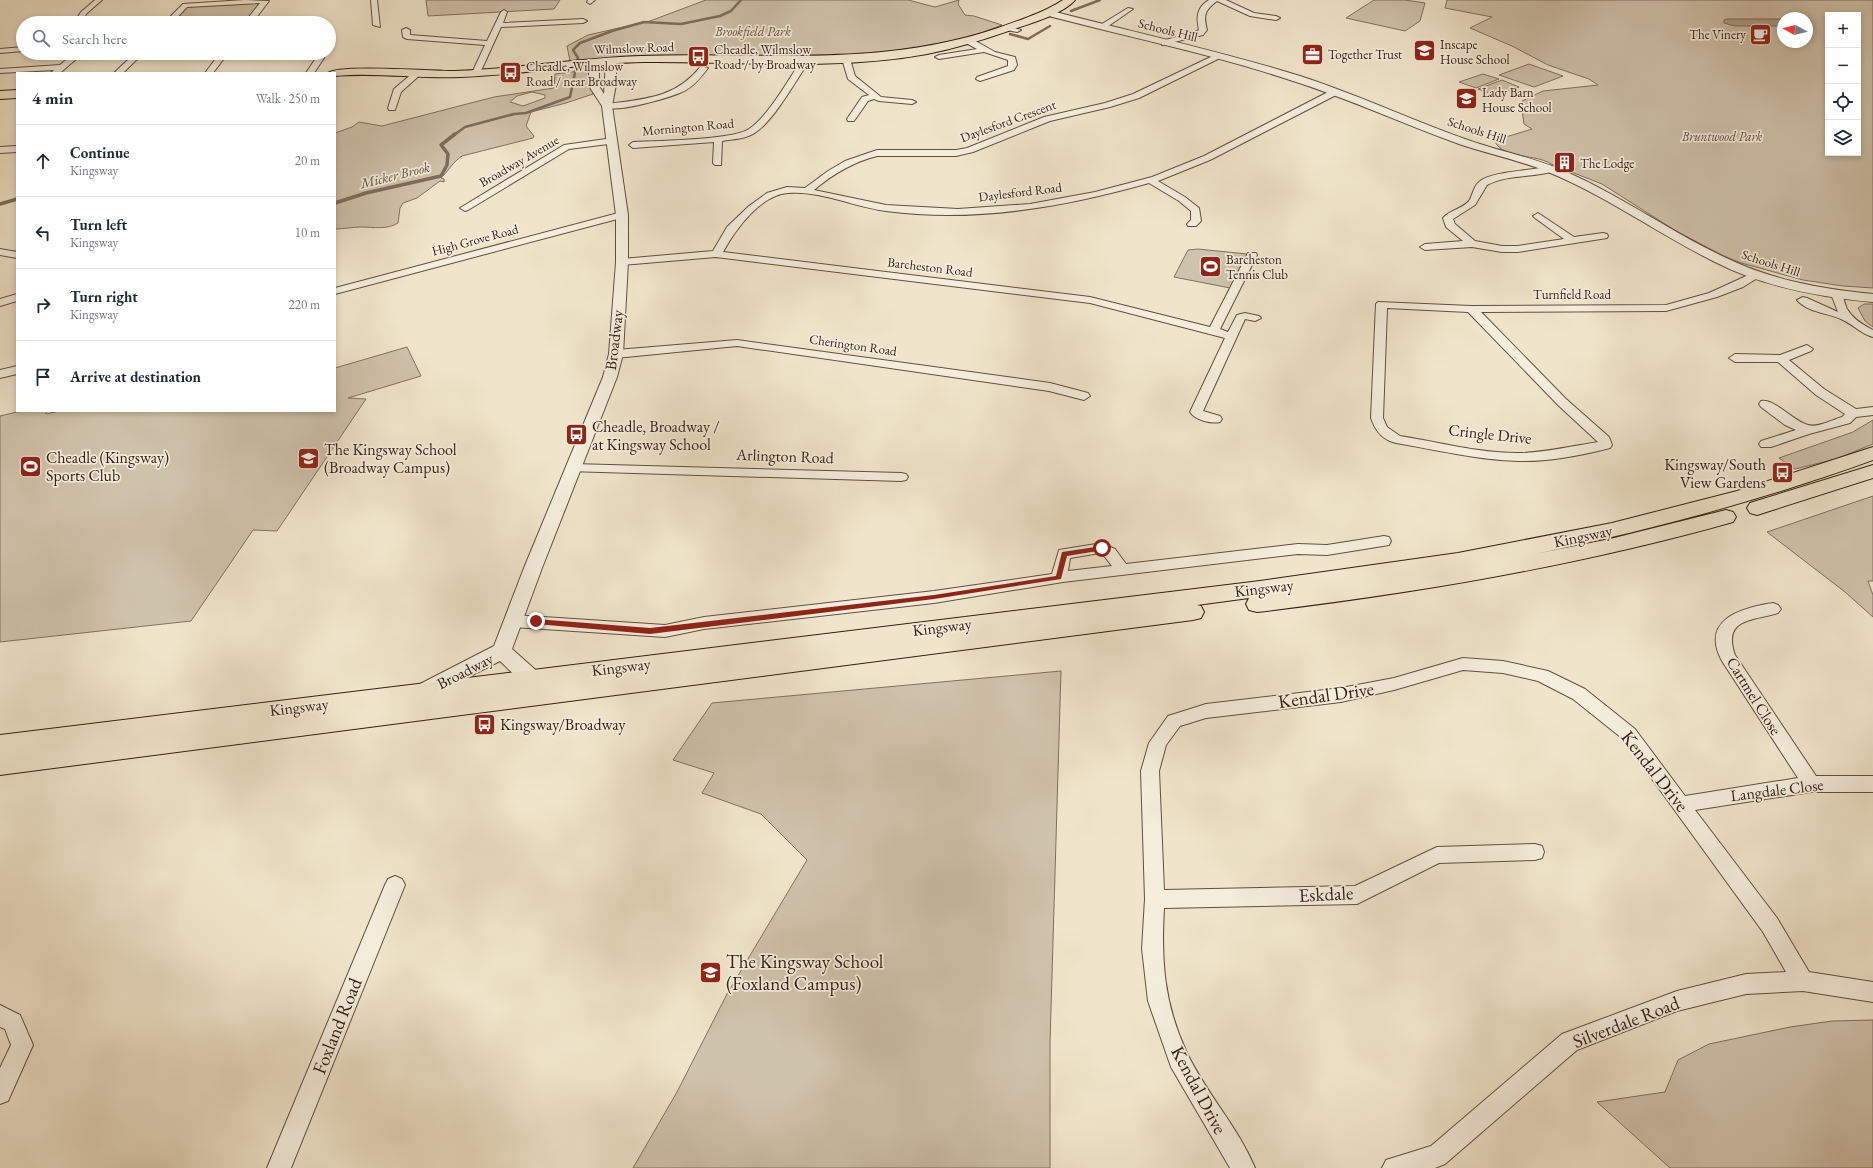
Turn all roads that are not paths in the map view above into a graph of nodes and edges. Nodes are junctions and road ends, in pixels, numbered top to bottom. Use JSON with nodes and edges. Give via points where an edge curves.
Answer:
{"nodes":[{"id":1,"x":99,"y":0,"type":"edge"},
{"id":2,"x":374,"y":0,"type":"edge"},
{"id":3,"x":1070,"y":0,"type":"edge"},
{"id":4,"x":1214,"y":0,"type":"edge"},
{"id":5,"x":1220,"y":0,"type":"edge"},
{"id":6,"x":1121,"y":6,"type":"dead end"},
{"id":7,"x":1130,"y":9,"type":"junction"},
{"id":8,"x":1138,"y":10,"type":"dead end"},
{"id":9,"x":504,"y":12,"type":"dead end"},
{"id":10,"x":1045,"y":14,"type":"junction"},
{"id":11,"x":82,"y":16,"type":"edge"},
{"id":12,"x":175,"y":16,"type":"edge"},
{"id":13,"x":254,"y":16,"type":"edge"},
{"id":14,"x":1276,"y":18,"type":"dead end"},
{"id":15,"x":583,"y":21,"type":"dead end"},
{"id":16,"x":377,"y":25,"type":"dead end"},
{"id":17,"x":497,"y":25,"type":"junction"},
{"id":18,"x":1098,"y":26,"type":"junction"},
{"id":19,"x":406,"y":30,"type":"dead end"},
{"id":20,"x":969,"y":41,"type":"junction"},
{"id":21,"x":489,"y":42,"type":"junction"},
{"id":22,"x":1164,"y":43,"type":"junction"},
{"id":23,"x":16,"y":50,"type":"edge"},
{"id":24,"x":984,"y":50,"type":"junction"},
{"id":25,"x":0,"y":51,"type":"edge"},
{"id":26,"x":1217,"y":56,"type":"junction"},
{"id":27,"x":939,"y":57,"type":"dead end"},
{"id":28,"x":1021,"y":58,"type":"dead end"},
{"id":29,"x":846,"y":59,"type":"junction"},
{"id":30,"x":1012,"y":59,"type":"junction"},
{"id":31,"x":70,"y":60,"type":"edge"},
{"id":32,"x":132,"y":60,"type":"edge"},
{"id":33,"x":218,"y":60,"type":"edge"},
{"id":34,"x":319,"y":60,"type":"edge"},
{"id":35,"x":806,"y":60,"type":"junction"},
{"id":36,"x":611,"y":61,"type":"junction"},
{"id":37,"x":590,"y":63,"type":"junction"},
{"id":38,"x":62,"y":67,"type":"junction"},
{"id":39,"x":704,"y":68,"type":"dead end"},
{"id":40,"x":0,"y":71,"type":"edge"},
{"id":41,"x":56,"y":72,"type":"edge"},
{"id":42,"x":119,"y":72,"type":"edge"},
{"id":43,"x":209,"y":72,"type":"edge"},
{"id":44,"x":311,"y":72,"type":"edge"},
{"id":45,"x":336,"y":73,"type":"edge"},
{"id":46,"x":476,"y":73,"type":"junction"},
{"id":47,"x":417,"y":74,"type":"junction"},
{"id":48,"x":980,"y":79,"type":"dead end"},
{"id":49,"x":1335,"y":92,"type":"junction"},
{"id":50,"x":16,"y":94,"type":"edge"},
{"id":51,"x":0,"y":95,"type":"edge"},
{"id":52,"x":874,"y":96,"type":"junction"},
{"id":53,"x":912,"y":102,"type":"dead end"},
{"id":54,"x":607,"y":106,"type":"junction"},
{"id":55,"x":392,"y":108,"type":"dead end"},
{"id":56,"x":851,"y":119,"type":"dead end"},
{"id":57,"x":718,"y":139,"type":"junction"},
{"id":58,"x":613,"y":141,"type":"junction"},
{"id":59,"x":634,"y":145,"type":"dead end"},
{"id":60,"x":16,"y":149,"type":"edge"},
{"id":61,"x":0,"y":150,"type":"edge"},
{"id":62,"x":718,"y":163,"type":"dead end"},
{"id":63,"x":1551,"y":169,"type":"junction"},
{"id":64,"x":1150,"y":180,"type":"junction"},
{"id":65,"x":807,"y":191,"type":"junction"},
{"id":66,"x":465,"y":208,"type":"dead end"},
{"id":67,"x":622,"y":215,"type":"junction"},
{"id":68,"x":1538,"y":216,"type":"dead end"},
{"id":69,"x":1192,"y":224,"type":"dead end"},
{"id":70,"x":1603,"y":236,"type":"dead end"},
{"id":71,"x":1573,"y":240,"type":"junction"},
{"id":72,"x":1472,"y":244,"type":"junction"},
{"id":73,"x":1424,"y":247,"type":"dead end"},
{"id":74,"x":0,"y":252,"type":"edge"},
{"id":75,"x":716,"y":254,"type":"junction"},
{"id":76,"x":16,"y":255,"type":"edge"},
{"id":77,"x":1252,"y":255,"type":"dead end"},
{"id":78,"x":622,"y":262,"type":"junction"},
{"id":79,"x":1755,"y":275,"type":"junction"},
{"id":80,"x":336,"y":291,"type":"edge"},
{"id":81,"x":1836,"y":294,"type":"junction"},
{"id":82,"x":16,"y":296,"type":"edge"},
{"id":83,"x":1873,"y":298,"type":"edge"},
{"id":84,"x":1803,"y":300,"type":"dead end"},
{"id":85,"x":0,"y":303,"type":"edge"},
{"id":86,"x":1382,"y":304,"type":"joint"},
{"id":87,"x":1471,"y":309,"type":"junction"},
{"id":88,"x":1846,"y":317,"type":"junction"},
{"id":89,"x":1255,"y":318,"type":"dead end"},
{"id":90,"x":1213,"y":332,"type":"junction"},
{"id":91,"x":1873,"y":334,"type":"edge"},
{"id":92,"x":1232,"y":336,"type":"junction"},
{"id":93,"x":1807,"y":349,"type":"dead end"},
{"id":94,"x":616,"y":354,"type":"junction"},
{"id":95,"x":1735,"y":358,"type":"dead end"},
{"id":96,"x":1781,"y":359,"type":"junction"},
{"id":97,"x":16,"y":370,"type":"edge"},
{"id":98,"x":0,"y":374,"type":"edge"},
{"id":99,"x":1084,"y":396,"type":"dead end"},
{"id":100,"x":1765,"y":404,"type":"dead end"},
{"id":101,"x":1873,"y":411,"type":"edge"},
{"id":102,"x":1853,"y":413,"type":"junction"},
{"id":103,"x":1216,"y":419,"type":"dead end"},
{"id":104,"x":1807,"y":430,"type":"junction"},
{"id":105,"x":1766,"y":444,"type":"dead end"},
{"id":106,"x":1873,"y":453,"type":"edge"},
{"id":107,"x":573,"y":468,"type":"junction"},
{"id":108,"x":1873,"y":471,"type":"edge"},
{"id":109,"x":901,"y":477,"type":"dead end"},
{"id":110,"x":1384,"y":540,"type":"dead end"},
{"id":111,"x":1122,"y":569,"type":"junction"},
{"id":112,"x":1059,"y":578,"type":"junction"},
{"id":113,"x":1773,"y":609,"type":"dead end"},
{"id":114,"x":514,"y":621,"type":"junction"},
{"id":115,"x":502,"y":651,"type":"junction"},
{"id":116,"x":532,"y":678,"type":"junction"},
{"id":117,"x":428,"y":690,"type":"junction"},
{"id":118,"x":0,"y":745,"type":"edge"},
{"id":119,"x":0,"y":764,"type":"edge"},
{"id":120,"x":1810,"y":784,"type":"junction"},
{"id":121,"x":1873,"y":784,"type":"edge"},
{"id":122,"x":1681,"y":804,"type":"junction"},
{"id":123,"x":1535,"y":852,"type":"dead end"},
{"id":124,"x":395,"y":885,"type":"dead end"},
{"id":125,"x":1155,"y":899,"type":"junction"},
{"id":126,"x":1804,"y":981,"type":"junction"},
{"id":127,"x":1873,"y":992,"type":"edge"},
{"id":128,"x":0,"y":1016,"type":"edge"},
{"id":129,"x":0,"y":1093,"type":"edge"},
{"id":130,"x":1440,"y":1162,"type":"edge"},
{"id":131,"x":279,"y":1168,"type":"edge"},
{"id":132,"x":1243,"y":1168,"type":"edge"},
{"id":133,"x":1394,"y":1168,"type":"edge"}],
"edges":[{"from":1,"to":11,"type":"street"},
{"from":2,"to":16,"type":"street"},
{"from":3,"to":10,"type":"main road","name":"Wilmslow Road"},
{"from":4,"to":22,"type":"street","via":[[1205,5],[1200,12],[1203,30],[1200,33]]},
{"from":5,"to":14,"type":"street","via":[[1252,15]]},
{"from":6,"to":7,"type":"street"},
{"from":7,"to":8,"type":"street"},
{"from":7,"to":18,"type":"street"},
{"from":9,"to":17,"type":"street"},
{"from":10,"to":18,"type":"street","name":"Schools Hill"},
{"from":10,"to":20,"type":"main road","name":"Wilmslow Road","via":[[1014,29]]},
{"from":12,"to":13,"type":"street","via":[[185,5],[266,1]]},
{"from":15,"to":17,"type":"street"},
{"from":17,"to":21,"type":"street"},
{"from":18,"to":22,"type":"street","name":"Schools Hill"},
{"from":19,"to":21,"type":"street","via":[[407,37],[416,39]]},
{"from":20,"to":24,"type":"street"},
{"from":20,"to":29,"type":"main road","name":"Wilmslow Road","via":[[938,49]]},
{"from":21,"to":46,"type":"street"},
{"from":22,"to":26,"type":"street","name":"Schools Hill"},
{"from":23,"to":25,"type":"street"},
{"from":24,"to":27,"type":"street"},
{"from":24,"to":30,"type":"street","via":[[999,57]]},
{"from":26,"to":49,"type":"street","name":"Schools Hill"},
{"from":26,"to":65,"type":"street","name":"Daylesford Crescent","via":[[1136,96],[1047,119],[970,150],[956,153],[864,156],[828,174]]},
{"from":28,"to":30,"type":"street"},
{"from":29,"to":35,"type":"main road","name":"Wilmslow Road"},
{"from":29,"to":52,"type":"street","via":[[852,77]]},
{"from":30,"to":48,"type":"street","via":[[1011,68]]},
{"from":31,"to":38,"type":"street"},
{"from":32,"to":42,"type":"street"},
{"from":33,"to":43,"type":"street"},
{"from":34,"to":44,"type":"street"},
{"from":35,"to":36,"type":"main road","name":"Wilmslow Road"},
{"from":35,"to":57,"type":"street","name":"Mornington Road","via":[[751,132]]},
{"from":36,"to":37,"type":"main road","name":"Wilmslow Road"},
{"from":36,"to":54,"type":"street","name":"Broadway","via":[[611,84]]},
{"from":37,"to":46,"type":"main road","name":"Wilmslow Road"},
{"from":37,"to":54,"type":"street","name":"Broadway","via":[[594,86]]},
{"from":38,"to":40,"type":"street"},
{"from":38,"to":41,"type":"street"},
{"from":39,"to":54,"type":"street","via":[[686,88],[670,95],[653,100]]},
{"from":45,"to":47,"type":"main road","name":"Wilmslow Road"},
{"from":46,"to":47,"type":"main road","name":"Wilmslow Road"},
{"from":47,"to":55,"type":"street","via":[[397,91]]},
{"from":49,"to":63,"type":"street","name":"Schools Hill","via":[[1469,144]]},
{"from":49,"to":64,"type":"street","name":"Daylesford Road","via":[[1207,158]]},
{"from":50,"to":51,"type":"main road"},
{"from":52,"to":53,"type":"street","via":[[879,99]]},
{"from":52,"to":56,"type":"street","via":[[865,99]]},
{"from":54,"to":58,"type":"street","name":"Broadway"},
{"from":57,"to":59,"type":"street","name":"Mornington Road"},
{"from":57,"to":62,"type":"street"},
{"from":58,"to":66,"type":"street","name":"Broadway Avenue","via":[[567,147]]},
{"from":58,"to":67,"type":"street","name":"Broadway"},
{"from":60,"to":61,"type":"street"},
{"from":63,"to":72,"type":"street","via":[[1539,174],[1499,178],[1480,186],[1473,202],[1448,218],[1450,225]]},
{"from":63,"to":79,"type":"street","name":"Schools Hill","via":[[1599,191],[1720,260]]},
{"from":64,"to":65,"type":"street","name":"Daylesford Road","via":[[1096,195],[1030,207],[958,212],[886,208]]},
{"from":64,"to":69,"type":"street","via":[[1196,210],[1196,221]]},
{"from":65,"to":75,"type":"street","name":"Daylesford Road","via":[[787,190],[770,195],[752,208],[731,229]]},
{"from":67,"to":78,"type":"street","name":"Broadway"},
{"from":67,"to":80,"type":"street","name":"High Grove Road"},
{"from":68,"to":71,"type":"street"},
{"from":70,"to":71,"type":"street"},
{"from":71,"to":72,"type":"street","via":[[1518,249]]},
{"from":72,"to":73,"type":"street"},
{"from":74,"to":76,"type":"street"},
{"from":75,"to":78,"type":"street","name":"Barcheston Road"},
{"from":75,"to":90,"type":"street","name":"Barcheston Road","via":[[1090,300]]},
{"from":77,"to":90,"type":"street"},
{"from":78,"to":94,"type":"street","name":"Broadway"},
{"from":79,"to":81,"type":"street","name":"Schools Hill"},
{"from":79,"to":87,"type":"street","name":"Turnfield Road","via":[[1750,280],[1675,307]]},
{"from":81,"to":83,"type":"street","name":"Schools Hill"},
{"from":81,"to":88,"type":"street"},
{"from":82,"to":85,"type":"street"},
{"from":84,"to":88,"type":"street","via":[[1830,313]]},
{"from":86,"to":87,"type":"street","name":"Turnfield Road"},
{"from":86,"to":87,"type":"street","name":"Cringle Drive","via":[[1377,418],[1380,429],[1390,437],[1493,455],[1520,457],[1605,445],[1604,440],[1562,402]]},
{"from":88,"to":91,"type":"street"},
{"from":89,"to":92,"type":"street","via":[[1241,317]]},
{"from":90,"to":92,"type":"street","name":"Barcheston Road"},
{"from":92,"to":103,"type":"street","via":[[1196,412],[1198,415]]},
{"from":93,"to":96,"type":"street"},
{"from":94,"to":99,"type":"street","name":"Cherington Road","via":[[737,343],[1050,387]]},
{"from":94,"to":107,"type":"street","name":"Broadway","via":[[604,394]]},
{"from":95,"to":96,"type":"street"},
{"from":96,"to":102,"type":"street","via":[[1820,392]]},
{"from":97,"to":98,"type":"street"},
{"from":100,"to":104,"type":"street","via":[[1790,422]]},
{"from":101,"to":102,"type":"street"},
{"from":102,"to":104,"type":"street","via":[[1846,420]]},
{"from":104,"to":105,"type":"street"},
{"from":106,"to":116,"type":"main road","name":"Kingsway","via":[[1784,484],[1671,515],[1585,536],[1452,562],[1293,585]]},
{"from":107,"to":109,"type":"street","name":"Arlington Road"},
{"from":107,"to":114,"type":"street","name":"Broadway"},
{"from":108,"to":119,"type":"main road","name":"Kingsway","via":[[1798,496],[1675,531],[1461,576],[1299,600]]},
{"from":110,"to":111,"type":"street","name":"Kingsway","via":[[1327,550],[1298,549]]},
{"from":111,"to":112,"type":"street","name":"Kingsway"},
{"from":111,"to":112,"type":"street","via":[[1110,553],[1102,548],[1064,554]]},
{"from":112,"to":114,"type":"street","name":"Kingsway","via":[[934,597],[704,623],[664,631]]},
{"from":113,"to":120,"type":"street","name":"Cartmel Close","via":[[1752,612],[1732,622],[1723,638],[1728,657]]},
{"from":114,"to":115,"type":"street","name":"Broadway"},
{"from":115,"to":116,"type":"street","name":"Broadway"},
{"from":115,"to":117,"type":"street","name":"Broadway"},
{"from":116,"to":117,"type":"main road","name":"Kingsway"},
{"from":117,"to":118,"type":"main road","name":"Kingsway"},
{"from":120,"to":121,"type":"street","name":"Langdale Close"},
{"from":120,"to":122,"type":"street","name":"Langdale Close"},
{"from":122,"to":125,"type":"street","name":"Kendal Drive","via":[[1629,734],[1579,694],[1542,675],[1503,667],[1463,664],[1394,684],[1341,695],[1206,711],[1174,721],[1158,743],[1150,771]]},
{"from":122,"to":126,"type":"street","name":"Kendal Drive","via":[[1770,925]]},
{"from":123,"to":125,"type":"street","name":"Eskdale","via":[[1437,855],[1357,895]]},
{"from":124,"to":131,"type":"street","name":"Foxland Road"},
{"from":125,"to":132,"type":"street","name":"Kendal Drive","via":[[1152,949],[1158,1001],[1179,1059]]},
{"from":126,"to":127,"type":"street","name":"Silverdale Road"},
{"from":126,"to":130,"type":"street","name":"Silverdale Road","via":[[1746,984],[1677,1001],[1570,1042]]},
{"from":128,"to":129,"type":"street","via":[[13,1022],[22,1045]]},
{"from":130,"to":133,"type":"street","name":"Silverdale Road"}]}
